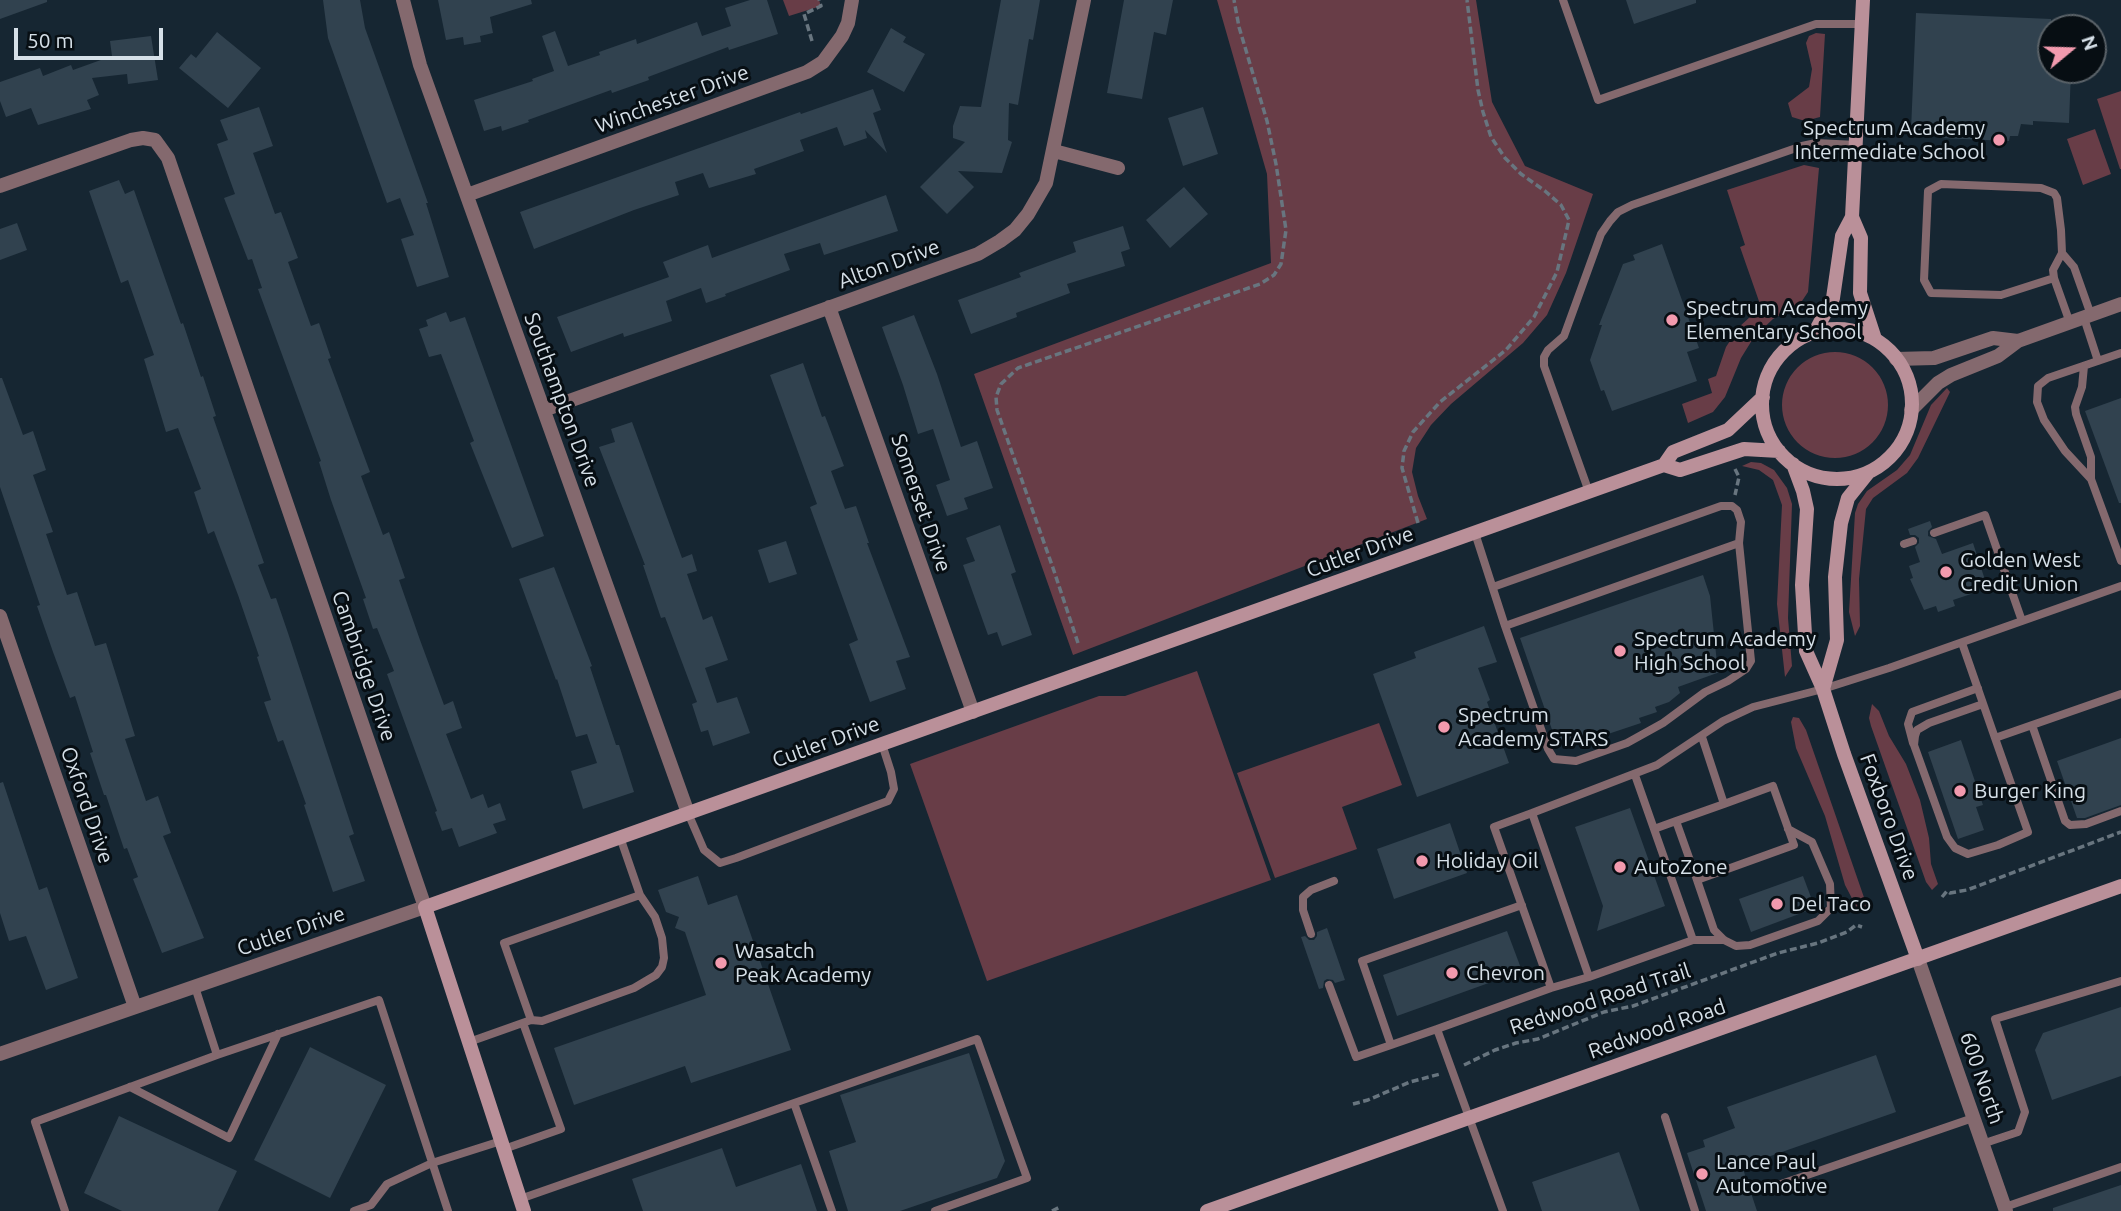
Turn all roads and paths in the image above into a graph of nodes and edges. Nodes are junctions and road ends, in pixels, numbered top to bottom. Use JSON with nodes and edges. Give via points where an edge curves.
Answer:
{"nodes":[{"id":1,"x":403,"y":0,"type":"edge"},
{"id":2,"x":819,"y":0,"type":"edge"},
{"id":3,"x":852,"y":0,"type":"edge"},
{"id":4,"x":1084,"y":0,"type":"edge"},
{"id":5,"x":1234,"y":0,"type":"edge"},
{"id":6,"x":1467,"y":0,"type":"edge"},
{"id":7,"x":1563,"y":0,"type":"edge"},
{"id":8,"x":1863,"y":0,"type":"edge"},
{"id":9,"x":1862,"y":24,"type":"junction"},
{"id":10,"x":812,"y":41,"type":"dead end"},
{"id":11,"x":1857,"y":145,"type":"junction"},
{"id":12,"x":1054,"y":151,"type":"junction"},
{"id":13,"x":1118,"y":168,"type":"dead end"},
{"id":14,"x":0,"y":186,"type":"edge"},
{"id":15,"x":467,"y":195,"type":"junction"},
{"id":16,"x":1852,"y":217,"type":"junction"},
{"id":17,"x":2062,"y":253,"type":"junction"},
{"id":18,"x":2054,"y":278,"type":"junction"},
{"id":19,"x":2121,"y":304,"type":"edge"},
{"id":20,"x":829,"y":307,"type":"junction"},
{"id":21,"x":2081,"y":319,"type":"junction"},
{"id":22,"x":1815,"y":332,"type":"junction"},
{"id":23,"x":1875,"y":339,"type":"junction"},
{"id":24,"x":2018,"y":341,"type":"junction"},
{"id":25,"x":2121,"y":354,"type":"edge"},
{"id":26,"x":1896,"y":359,"type":"junction"},
{"id":27,"x":2098,"y":362,"type":"junction"},
{"id":28,"x":2084,"y":366,"type":"junction"},
{"id":29,"x":1763,"y":397,"type":"junction"},
{"id":30,"x":544,"y":410,"type":"junction"},
{"id":31,"x":1912,"y":410,"type":"junction"},
{"id":32,"x":1779,"y":451,"type":"junction"},
{"id":33,"x":1793,"y":464,"type":"junction"},
{"id":34,"x":1664,"y":466,"type":"junction"},
{"id":35,"x":1734,"y":467,"type":"dead end"},
{"id":36,"x":1870,"y":471,"type":"junction"},
{"id":37,"x":2091,"y":480,"type":"junction"},
{"id":38,"x":1736,"y":489,"type":"dead end"},
{"id":39,"x":1589,"y":492,"type":"junction"},
{"id":40,"x":1418,"y":523,"type":"dead end"},
{"id":41,"x":1475,"y":533,"type":"junction"},
{"id":42,"x":1934,"y":533,"type":"dead end"},
{"id":43,"x":1740,"y":543,"type":"junction"},
{"id":44,"x":2121,"y":561,"type":"edge"},
{"id":45,"x":2121,"y":586,"type":"edge"},
{"id":46,"x":1493,"y":587,"type":"junction"},
{"id":47,"x":0,"y":616,"type":"edge"},
{"id":48,"x":2022,"y":621,"type":"junction"},
{"id":49,"x":1506,"y":626,"type":"junction"},
{"id":50,"x":1077,"y":643,"type":"dead end"},
{"id":51,"x":1962,"y":643,"type":"junction"},
{"id":52,"x":1978,"y":688,"type":"junction"},
{"id":53,"x":1824,"y":689,"type":"junction"},
{"id":54,"x":2121,"y":694,"type":"edge"},
{"id":55,"x":1983,"y":704,"type":"junction"},
{"id":56,"x":973,"y":712,"type":"junction"},
{"id":57,"x":2032,"y":725,"type":"junction"},
{"id":58,"x":1702,"y":737,"type":"junction"},
{"id":59,"x":1995,"y":738,"type":"junction"},
{"id":60,"x":882,"y":744,"type":"junction"},
{"id":61,"x":1914,"y":745,"type":"junction"},
{"id":62,"x":1635,"y":775,"type":"junction"},
{"id":63,"x":1724,"y":804,"type":"junction"},
{"id":64,"x":2121,"y":811,"type":"edge"},
{"id":65,"x":688,"y":813,"type":"junction"},
{"id":66,"x":1532,"y":813,"type":"junction"},
{"id":67,"x":1676,"y":821,"type":"junction"},
{"id":68,"x":1654,"y":829,"type":"junction"},
{"id":69,"x":1788,"y":829,"type":"junction"},
{"id":70,"x":2121,"y":832,"type":"edge"},
{"id":71,"x":620,"y":837,"type":"junction"},
{"id":72,"x":1697,"y":880,"type":"junction"},
{"id":73,"x":1334,"y":881,"type":"dead end"},
{"id":74,"x":2121,"y":886,"type":"edge"},
{"id":75,"x":640,"y":895,"type":"junction"},
{"id":76,"x":1942,"y":897,"type":"dead end"},
{"id":77,"x":1522,"y":905,"type":"junction"},
{"id":78,"x":425,"y":907,"type":"junction"},
{"id":79,"x":1862,"y":927,"type":"dead end"},
{"id":80,"x":1311,"y":934,"type":"dead end"},
{"id":81,"x":1693,"y":940,"type":"junction"},
{"id":82,"x":1724,"y":940,"type":"junction"},
{"id":83,"x":1918,"y":959,"type":"junction"},
{"id":84,"x":1590,"y":977,"type":"junction"},
{"id":85,"x":2121,"y":981,"type":"edge"},
{"id":86,"x":1329,"y":985,"type":"dead end"},
{"id":87,"x":195,"y":986,"type":"junction"},
{"id":88,"x":1551,"y":988,"type":"junction"},
{"id":89,"x":135,"y":1007,"type":"junction"},
{"id":90,"x":527,"y":1022,"type":"junction"},
{"id":91,"x":1437,"y":1029,"type":"junction"},
{"id":92,"x":278,"y":1034,"type":"junction"},
{"id":93,"x":468,"y":1042,"type":"junction"},
{"id":94,"x":1391,"y":1045,"type":"junction"},
{"id":95,"x":0,"y":1054,"type":"edge"},
{"id":96,"x":216,"y":1055,"type":"junction"},
{"id":97,"x":1451,"y":1069,"type":"junction"},
{"id":98,"x":130,"y":1087,"type":"junction"},
{"id":99,"x":794,"y":1103,"type":"junction"},
{"id":100,"x":1353,"y":1104,"type":"dead end"},
{"id":101,"x":1665,"y":1117,"type":"dead end"},
{"id":102,"x":1468,"y":1118,"type":"junction"},
{"id":103,"x":1973,"y":1118,"type":"junction"},
{"id":104,"x":1982,"y":1144,"type":"junction"},
{"id":105,"x":503,"y":1145,"type":"junction"},
{"id":106,"x":432,"y":1163,"type":"junction"},
{"id":107,"x":2121,"y":1167,"type":"edge"},
{"id":108,"x":1782,"y":1184,"type":"dead end"},
{"id":109,"x":522,"y":1205,"type":"edge"},
{"id":110,"x":1060,"y":1207,"type":"dead end"},
{"id":111,"x":372,"y":1208,"type":"edge"},
{"id":112,"x":2005,"y":1209,"type":"edge"},
{"id":113,"x":65,"y":1211,"type":"edge"},
{"id":114,"x":355,"y":1211,"type":"edge"},
{"id":115,"x":448,"y":1211,"type":"edge"},
{"id":116,"x":832,"y":1211,"type":"edge"},
{"id":117,"x":935,"y":1211,"type":"edge"},
{"id":118,"x":1052,"y":1211,"type":"edge"},
{"id":119,"x":1206,"y":1211,"type":"edge"},
{"id":120,"x":1503,"y":1211,"type":"edge"},
{"id":121,"x":1695,"y":1211,"type":"edge"}],
"edges":[{"from":1,"to":15,"type":"street","name":"Southampton Drive","via":[[420,65]]},
{"from":2,"to":10,"type":"path","via":[[821,6],[804,13]]},
{"from":3,"to":15,"type":"street","name":"Winchester Drive","via":[[842,36],[823,62],[807,72]]},
{"from":4,"to":12,"type":"street","name":"Alton Drive"},
{"from":5,"to":50,"type":"path","via":[[1279,177],[1286,230],[1281,264],[1260,284],[1018,368],[996,397]]},
{"from":6,"to":40,"type":"path","via":[[1478,90],[1491,137],[1521,174],[1561,205],[1569,220],[1557,272],[1534,317],[1506,350],[1440,402],[1413,432],[1402,468]]},
{"from":7,"to":9,"type":"lane","via":[[1598,100],[1815,24]]},
{"from":8,"to":9,"type":"street"},
{"from":9,"to":11,"type":"street"},
{"from":11,"to":16,"type":"street"},
{"from":11,"to":39,"type":"lane","via":[[1802,146],[1632,205],[1610,221],[1564,335],[1544,357]]},
{"from":12,"to":13,"type":"street"},
{"from":12,"to":20,"type":"street","name":"Alton Drive","via":[[1040,197],[1014,230],[989,249]]},
{"from":14,"to":78,"type":"street","name":"Cambridge Drive","via":[[119,143],[143,138],[155,140],[162,148],[173,168]]},
{"from":15,"to":30,"type":"street","name":"Southampton Drive"},
{"from":16,"to":22,"type":"street","via":[[1842,236],[1833,298]]},
{"from":16,"to":23,"type":"street","via":[[1861,238],[1860,293]]},
{"from":17,"to":18,"type":"lane"},
{"from":17,"to":18,"type":"lane","via":[[2057,198],[2051,190],[1941,184],[1928,191],[1924,280],[1931,293],[2001,295]]},
{"from":17,"to":21,"type":"lane","via":[[2074,267]]},
{"from":18,"to":21,"type":"lane"},
{"from":19,"to":21,"type":"street"},
{"from":20,"to":30,"type":"street","name":"Alton Drive"},
{"from":20,"to":56,"type":"street","name":"Somerset Drive"},
{"from":21,"to":24,"type":"street"},
{"from":21,"to":27,"type":"lane"},
{"from":22,"to":23,"type":"street","via":[[1852,330]]},
{"from":22,"to":29,"type":"street","via":[[1776,361]]},
{"from":23,"to":26,"type":"street"},
{"from":24,"to":26,"type":"street","via":[[1993,338],[1934,358]]},
{"from":24,"to":31,"type":"street","via":[[1998,356],[1943,379]]},
{"from":25,"to":27,"type":"lane"},
{"from":26,"to":31,"type":"street","via":[[1910,388]]},
{"from":27,"to":28,"type":"lane"},
{"from":28,"to":37,"type":"lane","via":[[2075,407],[2091,457]]},
{"from":28,"to":37,"type":"lane","via":[[2042,382],[2037,402],[2065,451]]},
{"from":29,"to":32,"type":"street","via":[[1766,425]]},
{"from":29,"to":34,"type":"street","name":"Cutler Drive","via":[[1728,430],[1673,452]]},
{"from":30,"to":65,"type":"street","name":"Southampton Drive"},
{"from":31,"to":36,"type":"street","via":[[1899,446]]},
{"from":32,"to":33,"type":"street"},
{"from":32,"to":34,"type":"street","name":"Cutler Drive","via":[[1744,449],[1680,470]]},
{"from":33,"to":36,"type":"street","via":[[1830,478]]},
{"from":33,"to":53,"type":"street","name":"Foxboro Drive","via":[[1807,509],[1804,639]]},
{"from":34,"to":39,"type":"street","name":"Cutler Drive"},
{"from":35,"to":38,"type":"path","via":[[1739,477]]},
{"from":36,"to":53,"type":"street","via":[[1848,498],[1843,515],[1835,577],[1837,640]]},
{"from":37,"to":44,"type":"lane"},
{"from":39,"to":41,"type":"street","name":"Cutler Drive"},
{"from":41,"to":46,"type":"lane"},
{"from":41,"to":56,"type":"street","name":"Cutler Drive"},
{"from":42,"to":48,"type":"lane","via":[[1985,515]]},
{"from":43,"to":46,"type":"lane","via":[[1739,514],[1732,506],[1721,506]]},
{"from":43,"to":49,"type":"lane"},
{"from":43,"to":49,"type":"lane","via":[[1751,661],[1728,681],[1627,743],[1576,761],[1554,759]]},
{"from":45,"to":48,"type":"lane"},
{"from":46,"to":49,"type":"lane"},
{"from":47,"to":89,"type":"street","name":"Oxford Drive"},
{"from":48,"to":51,"type":"lane"},
{"from":51,"to":52,"type":"lane"},
{"from":51,"to":53,"type":"lane"},
{"from":52,"to":55,"type":"lane"},
{"from":52,"to":61,"type":"lane","via":[[1912,712],[1908,724]]},
{"from":53,"to":58,"type":"lane","via":[[1753,706]]},
{"from":53,"to":83,"type":"street","name":"Foxboro Drive"},
{"from":54,"to":57,"type":"lane"},
{"from":55,"to":59,"type":"lane"},
{"from":55,"to":61,"type":"lane","via":[[1921,727]]},
{"from":56,"to":60,"type":"street","name":"Cutler Drive"},
{"from":57,"to":59,"type":"lane"},
{"from":57,"to":64,"type":"lane","via":[[2065,821],[2086,824]]},
{"from":58,"to":62,"type":"lane"},
{"from":58,"to":63,"type":"lane"},
{"from":59,"to":61,"type":"lane","via":[[2028,832],[1968,854],[1955,848],[1947,837]]},
{"from":60,"to":65,"type":"street","name":"Cutler Drive"},
{"from":60,"to":65,"type":"lane","via":[[894,789],[888,801],[736,858],[720,863],[704,850]]},
{"from":62,"to":66,"type":"lane"},
{"from":62,"to":68,"type":"lane"},
{"from":63,"to":67,"type":"lane"},
{"from":63,"to":69,"type":"lane","via":[[1773,786]]},
{"from":65,"to":71,"type":"street","name":"Cutler Drive"},
{"from":66,"to":77,"type":"lane","via":[[1494,827]]},
{"from":66,"to":84,"type":"lane"},
{"from":67,"to":68,"type":"lane"},
{"from":67,"to":72,"type":"lane"},
{"from":68,"to":81,"type":"lane"},
{"from":69,"to":72,"type":"lane","via":[[1794,845]]},
{"from":69,"to":82,"type":"lane","via":[[1816,848],[1832,892],[1829,913],[1809,925],[1750,945],[1736,946]]},
{"from":70,"to":76,"type":"path","via":[[1967,890],[1947,891]]},
{"from":71,"to":75,"type":"lane"},
{"from":71,"to":78,"type":"street","name":"Cutler Drive"},
{"from":72,"to":82,"type":"lane","via":[[1714,930]]},
{"from":73,"to":80,"type":"lane","via":[[1303,897]]},
{"from":74,"to":83,"type":"street","name":"Redwood Road"},
{"from":75,"to":90,"type":"lane","via":[[504,943]]},
{"from":75,"to":90,"type":"lane","via":[[662,938],[664,958],[656,975],[634,988],[542,1021]]},
{"from":77,"to":88,"type":"lane"},
{"from":77,"to":94,"type":"lane","via":[[1362,961]]},
{"from":78,"to":87,"type":"street","name":"Cutler Drive"},
{"from":78,"to":93,"type":"street","name":"Cambridge Drive"},
{"from":79,"to":97,"type":"path","name":"Redwood Road Trail","via":[[1856,925],[1818,943],[1604,1012]]},
{"from":81,"to":82,"type":"lane"},
{"from":81,"to":84,"type":"lane"},
{"from":83,"to":102,"type":"street","name":"Redwood Road"},
{"from":83,"to":103,"type":"street","name":"600 North"},
{"from":84,"to":88,"type":"lane"},
{"from":85,"to":104,"type":"lane","via":[[1995,1018],[2025,1112],[2018,1132]]},
{"from":86,"to":94,"type":"lane","via":[[1356,1057]]},
{"from":87,"to":89,"type":"street","name":"Cutler Drive"},
{"from":87,"to":96,"type":"lane"},
{"from":88,"to":91,"type":"lane"},
{"from":89,"to":95,"type":"street","name":"Cutler Drive"},
{"from":90,"to":93,"type":"lane"},
{"from":90,"to":105,"type":"lane","via":[[561,1129]]},
{"from":91,"to":94,"type":"lane"},
{"from":91,"to":97,"type":"lane"},
{"from":92,"to":96,"type":"lane"},
{"from":92,"to":98,"type":"lane","via":[[229,1138]]},
{"from":92,"to":106,"type":"lane","via":[[379,1000]]},
{"from":93,"to":105,"type":"street","name":"Cambridge Drive"},
{"from":96,"to":98,"type":"lane"},
{"from":97,"to":100,"type":"path","name":"Redwood Road Trail"},
{"from":97,"to":102,"type":"lane"},
{"from":98,"to":113,"type":"lane","via":[[35,1122]]},
{"from":99,"to":109,"type":"lane"},
{"from":99,"to":116,"type":"lane"},
{"from":99,"to":117,"type":"lane","via":[[977,1039],[1027,1178]]},
{"from":101,"to":121,"type":"lane"},
{"from":102,"to":119,"type":"street","name":"Redwood Road"},
{"from":102,"to":120,"type":"lane"},
{"from":103,"to":104,"type":"street","name":"600 North"},
{"from":103,"to":108,"type":"lane"},
{"from":104,"to":112,"type":"street","name":"600 North"},
{"from":105,"to":106,"type":"lane"},
{"from":105,"to":109,"type":"street","name":"Cambridge Drive"},
{"from":106,"to":111,"type":"lane","via":[[387,1184]]},
{"from":106,"to":115,"type":"lane"},
{"from":107,"to":112,"type":"lane"},
{"from":110,"to":118,"type":"path"},
{"from":111,"to":114,"type":"lane"}]}
